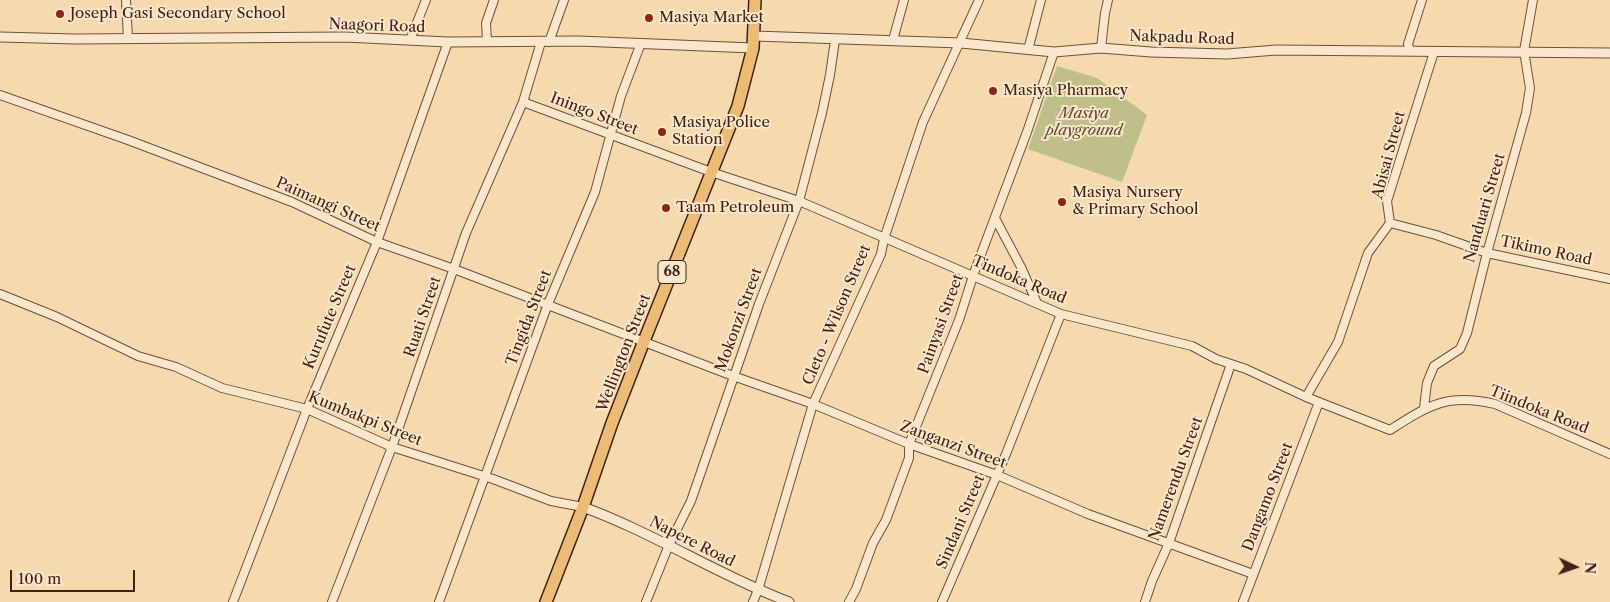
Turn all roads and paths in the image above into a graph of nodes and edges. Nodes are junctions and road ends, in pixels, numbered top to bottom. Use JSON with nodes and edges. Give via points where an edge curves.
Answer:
{"nodes":[{"id":1,"x":126,"y":0,"type":"edge"},
{"id":2,"x":426,"y":0,"type":"edge"},
{"id":3,"x":494,"y":0,"type":"edge"},
{"id":4,"x":564,"y":0,"type":"edge"},
{"id":5,"x":755,"y":0,"type":"edge"},
{"id":6,"x":904,"y":0,"type":"edge"},
{"id":7,"x":979,"y":0,"type":"edge"},
{"id":8,"x":1041,"y":0,"type":"edge"},
{"id":9,"x":1108,"y":0,"type":"edge"},
{"id":10,"x":1422,"y":0,"type":"edge"},
{"id":11,"x":1533,"y":0,"type":"edge"},
{"id":12,"x":754,"y":36,"type":"junction"},
{"id":13,"x":0,"y":37,"type":"edge"},
{"id":14,"x":128,"y":39,"type":"junction"},
{"id":15,"x":410,"y":40,"type":"junction"},
{"id":16,"x":835,"y":40,"type":"junction"},
{"id":17,"x":893,"y":40,"type":"junction"},
{"id":18,"x":488,"y":41,"type":"junction"},
{"id":19,"x":448,"y":42,"type":"junction"},
{"id":20,"x":545,"y":42,"type":"junction"},
{"id":21,"x":641,"y":43,"type":"junction"},
{"id":22,"x":961,"y":43,"type":"junction"},
{"id":23,"x":753,"y":48,"type":"junction"},
{"id":24,"x":1101,"y":48,"type":"junction"},
{"id":25,"x":1028,"y":50,"type":"junction"},
{"id":26,"x":1410,"y":51,"type":"junction"},
{"id":27,"x":1524,"y":51,"type":"junction"},
{"id":28,"x":1054,"y":52,"type":"junction"},
{"id":29,"x":1434,"y":52,"type":"junction"},
{"id":30,"x":1610,"y":53,"type":"edge"},
{"id":31,"x":0,"y":95,"type":"edge"},
{"id":32,"x":523,"y":102,"type":"junction"},
{"id":33,"x":610,"y":134,"type":"junction"},
{"id":34,"x":711,"y":172,"type":"junction"},
{"id":35,"x":799,"y":201,"type":"junction"},
{"id":36,"x":996,"y":218,"type":"junction"},
{"id":37,"x":1390,"y":223,"type":"junction"},
{"id":38,"x":884,"y":239,"type":"junction"},
{"id":39,"x":377,"y":242,"type":"junction"},
{"id":40,"x":1487,"y":253,"type":"junction"},
{"id":41,"x":454,"y":269,"type":"junction"},
{"id":42,"x":973,"y":276,"type":"junction"},
{"id":43,"x":1610,"y":279,"type":"edge"},
{"id":44,"x":0,"y":294,"type":"edge"},
{"id":45,"x":1037,"y":303,"type":"junction"},
{"id":46,"x":548,"y":304,"type":"junction"},
{"id":47,"x":1061,"y":314,"type":"junction"},
{"id":48,"x":644,"y":341,"type":"junction"},
{"id":49,"x":1231,"y":364,"type":"junction"},
{"id":50,"x":733,"y":376,"type":"junction"},
{"id":51,"x":1306,"y":397,"type":"junction"},
{"id":52,"x":1319,"y":402,"type":"junction"},
{"id":53,"x":813,"y":404,"type":"junction"},
{"id":54,"x":1424,"y":408,"type":"junction"},
{"id":55,"x":307,"y":409,"type":"junction"},
{"id":56,"x":909,"y":444,"type":"junction"},
{"id":57,"x":392,"y":447,"type":"junction"},
{"id":58,"x":1610,"y":454,"type":"edge"},
{"id":59,"x":997,"y":475,"type":"junction"},
{"id":60,"x":484,"y":476,"type":"junction"},
{"id":61,"x":583,"y":507,"type":"junction"},
{"id":62,"x":1169,"y":543,"type":"junction"},
{"id":63,"x":669,"y":545,"type":"junction"},
{"id":64,"x":1253,"y":574,"type":"junction"},
{"id":65,"x":758,"y":590,"type":"junction"},
{"id":66,"x":234,"y":602,"type":"edge"},
{"id":67,"x":332,"y":602,"type":"edge"},
{"id":68,"x":439,"y":602,"type":"edge"},
{"id":69,"x":546,"y":602,"type":"edge"},
{"id":70,"x":646,"y":602,"type":"edge"},
{"id":71,"x":753,"y":602,"type":"edge"},
{"id":72,"x":789,"y":602,"type":"edge"},
{"id":73,"x":849,"y":602,"type":"edge"},
{"id":74,"x":942,"y":602,"type":"edge"},
{"id":75,"x":1145,"y":602,"type":"edge"},
{"id":76,"x":1243,"y":602,"type":"edge"}],
"edges":[{"from":1,"to":14,"type":"street"},
{"from":2,"to":15,"type":"street"},
{"from":3,"to":18,"type":"street","via":[[486,23]]},
{"from":4,"to":20,"type":"street","name":"Ruati Street"},
{"from":5,"to":12,"type":"main road","name":"Wellington Street","number":"68"},
{"from":6,"to":17,"type":"street"},
{"from":7,"to":22,"type":"street","name":"Cleto - Wilson Street"},
{"from":8,"to":25,"type":"street"},
{"from":9,"to":24,"type":"street"},
{"from":10,"to":26,"type":"street","via":[[1408,44]]},
{"from":11,"to":27,"type":"street","name":"Nanduari Street"},
{"from":12,"to":16,"type":"street","name":"Nakpadu Road"},
{"from":12,"to":23,"type":"main road","name":"Wellington Street","number":"68"},
{"from":13,"to":14,"type":"street","name":"Naagori Road"},
{"from":14,"to":15,"type":"street","name":"Naagori Road","via":[[345,37]]},
{"from":15,"to":19,"type":"street","name":"Naagori Road"},
{"from":16,"to":17,"type":"street","name":"Nakpadu Road"},
{"from":16,"to":35,"type":"street","name":"Mokonzi Street","via":[[822,113]]},
{"from":17,"to":22,"type":"street","name":"Nakpadu Road"},
{"from":18,"to":19,"type":"street","name":"Naagori Road"},
{"from":18,"to":20,"type":"street","name":"Naagori Road"},
{"from":19,"to":39,"type":"street","name":"Kurufute Street"},
{"from":20,"to":21,"type":"street","name":"Naagori Road"},
{"from":20,"to":32,"type":"street","name":"Ruati Street"},
{"from":21,"to":23,"type":"street","name":"Naagori Road"},
{"from":21,"to":33,"type":"street","name":"Tingida Street"},
{"from":22,"to":25,"type":"street","name":"Nakpadu Road"},
{"from":22,"to":38,"type":"street","name":"Cleto - Wilson Street","via":[[923,122]]},
{"from":23,"to":34,"type":"main road","name":"Wellington Street","number":"68","via":[[738,106]]},
{"from":24,"to":26,"type":"street","name":"Nakpadu Road","via":[[1227,54],[1276,50]]},
{"from":24,"to":28,"type":"street","name":"Nakpadu Road"},
{"from":25,"to":28,"type":"street","name":"Nakpadu Road"},
{"from":26,"to":29,"type":"street","name":"Nakpadu Road"},
{"from":27,"to":29,"type":"street","name":"Nakpadu Road"},
{"from":27,"to":30,"type":"street","name":"Nakpadu Road"},
{"from":27,"to":40,"type":"street","name":"Nanduari Street","via":[[1530,88],[1526,113]]},
{"from":28,"to":36,"type":"street","name":"Painyasi Street"},
{"from":29,"to":37,"type":"street","name":"Abisai Street","via":[[1388,201]]},
{"from":31,"to":39,"type":"street","name":"Paimangi Street","via":[[292,202]]},
{"from":32,"to":33,"type":"street","name":"Iningo Street"},
{"from":32,"to":41,"type":"street","name":"Ruati Street","via":[[466,233]]},
{"from":33,"to":34,"type":"street","name":"Iningo Street"},
{"from":33,"to":46,"type":"street","name":"Tingida Street","via":[[595,192]]},
{"from":34,"to":35,"type":"street","name":"Tindoka Road"},
{"from":34,"to":48,"type":"main road","name":"Wellington Street","number":"68"},
{"from":35,"to":38,"type":"street","name":"Tindoka Road"},
{"from":35,"to":50,"type":"street","name":"Mokonzi Street"},
{"from":36,"to":42,"type":"street","name":"Painyasi Street"},
{"from":36,"to":45,"type":"street"},
{"from":37,"to":40,"type":"street","name":"Tikimo Road"},
{"from":37,"to":51,"type":"street","via":[[1368,254],[1338,342]]},
{"from":38,"to":42,"type":"street","name":"Tindoka Road"},
{"from":38,"to":53,"type":"street","name":"Cleto - Wilson Street","via":[[881,254]]},
{"from":39,"to":41,"type":"street","name":"Paimangi Street"},
{"from":39,"to":55,"type":"street","name":"Kurufute Street"},
{"from":40,"to":43,"type":"street","name":"Tikimo Road"},
{"from":40,"to":54,"type":"street","name":"Nanduari Street","via":[[1460,349],[1434,366],[1427,383]]},
{"from":41,"to":46,"type":"street","name":"Paimangi Street"},
{"from":41,"to":57,"type":"street","name":"Ruati Street"},
{"from":42,"to":45,"type":"street","name":"Tindoka Road"},
{"from":42,"to":56,"type":"street","name":"Painyasi Street","via":[[959,320]]},
{"from":44,"to":55,"type":"street","name":"Kumbakpi Street","via":[[138,356],[176,367],[222,388]]},
{"from":45,"to":47,"type":"street","name":"Tindoka Road"},
{"from":46,"to":48,"type":"street","name":"Paimangi Street"},
{"from":46,"to":60,"type":"street","name":"Tingida Street"},
{"from":47,"to":49,"type":"street","name":"Tindoka Road","via":[[1192,346]]},
{"from":47,"to":59,"type":"street","name":"Sindani Street"},
{"from":48,"to":50,"type":"street","name":"Zanganzi Street"},
{"from":48,"to":61,"type":"main road","name":"Wellington Street","number":"68"},
{"from":49,"to":51,"type":"street","name":"Tindoka Road"},
{"from":49,"to":62,"type":"street","name":"Namerendu Street"},
{"from":50,"to":53,"type":"street","name":"Zanganzi Street"},
{"from":50,"to":63,"type":"street","name":"Mokonzi Street","via":[[691,501]]},
{"from":51,"to":52,"type":"street","name":"Tindoka Road"},
{"from":52,"to":54,"type":"street","name":"Tiindoka Road","via":[[1390,430]]},
{"from":52,"to":64,"type":"street","name":"Dangamo Street"},
{"from":53,"to":56,"type":"street","name":"Zanganzi Street"},
{"from":53,"to":65,"type":"street","name":"Cleto - Wilson Street"},
{"from":54,"to":58,"type":"street","name":"Tiindoka Road","via":[[1466,399],[1495,404]]},
{"from":55,"to":57,"type":"street","name":"Kumbakpi Street"},
{"from":55,"to":66,"type":"street","name":"Kurufute Street"},
{"from":56,"to":59,"type":"street","name":"Zanganzi Street"},
{"from":56,"to":73,"type":"street","name":"Painyasi Street","via":[[909,458],[886,520]]},
{"from":57,"to":60,"type":"street","name":"Kumbakpi Street"},
{"from":57,"to":67,"type":"street","name":"Ruati Street"},
{"from":59,"to":62,"type":"street","name":"Zanganzi Street","via":[[1088,514]]},
{"from":59,"to":74,"type":"street","name":"Sindani Street"},
{"from":60,"to":61,"type":"street","name":"Kumbakpi Street","via":[[551,501]]},
{"from":60,"to":68,"type":"street","name":"Tingida Street"},
{"from":61,"to":63,"type":"street","name":"Napere Road"},
{"from":61,"to":69,"type":"main road","name":"Wellington Street","number":"68"},
{"from":62,"to":64,"type":"street","name":"Zanganzi Street"},
{"from":62,"to":75,"type":"street","name":"Namerendu Street"},
{"from":63,"to":65,"type":"street","name":"Napere Road"},
{"from":63,"to":70,"type":"street","name":"Mokonzi Street"},
{"from":64,"to":76,"type":"street","name":"Dangamo Street"},
{"from":65,"to":71,"type":"street","name":"Cleto - Wilson Street"},
{"from":65,"to":72,"type":"street","name":"Napere Road"}]}
